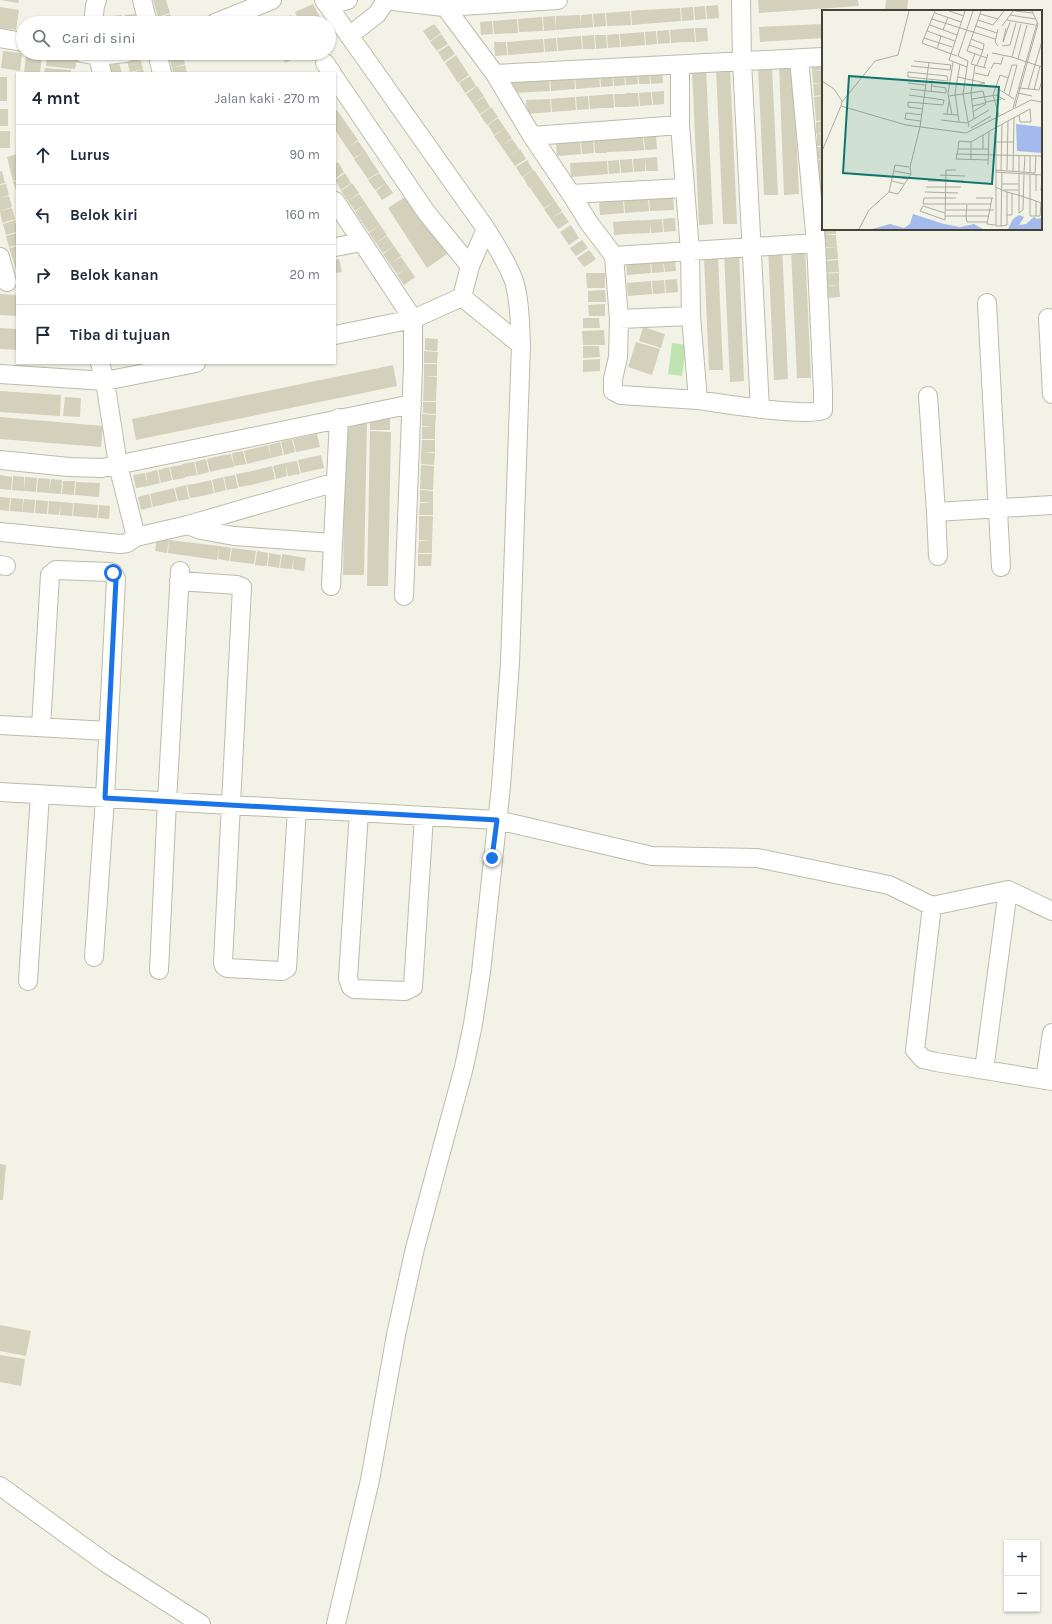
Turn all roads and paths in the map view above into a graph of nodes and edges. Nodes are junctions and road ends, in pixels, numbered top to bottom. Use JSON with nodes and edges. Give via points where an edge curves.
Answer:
{"nodes":[{"id":1,"x":97,"y":0,"type":"edge"},
{"id":2,"x":142,"y":0,"type":"edge"},
{"id":3,"x":272,"y":0,"type":"edge"},
{"id":4,"x":348,"y":0,"type":"edge"},
{"id":5,"x":385,"y":0,"type":"edge"},
{"id":6,"x":558,"y":0,"type":"edge"},
{"id":7,"x":741,"y":0,"type":"edge"},
{"id":8,"x":326,"y":3,"type":"edge"},
{"id":9,"x":442,"y":3,"type":"edge"},
{"id":10,"x":94,"y":16,"type":"edge"},
{"id":11,"x":146,"y":16,"type":"edge"},
{"id":12,"x":232,"y":16,"type":"edge"},
{"id":13,"x":335,"y":16,"type":"edge"},
{"id":14,"x":336,"y":17,"type":"edge"},
{"id":15,"x":349,"y":36,"type":"junction"},
{"id":16,"x":0,"y":38,"type":"edge"},
{"id":17,"x":16,"y":41,"type":"edge"},
{"id":18,"x":822,"y":57,"type":"edge"},
{"id":19,"x":799,"y":59,"type":"junction"},
{"id":20,"x":159,"y":60,"type":"edge"},
{"id":21,"x":742,"y":62,"type":"junction"},
{"id":22,"x":680,"y":65,"type":"junction"},
{"id":23,"x":162,"y":72,"type":"edge"},
{"id":24,"x":495,"y":74,"type":"junction"},
{"id":25,"x":336,"y":78,"type":"edge"},
{"id":26,"x":680,"y":125,"type":"junction"},
{"id":27,"x":532,"y":136,"type":"junction"},
{"id":28,"x":684,"y":188,"type":"junction"},
{"id":29,"x":571,"y":194,"type":"junction"},
{"id":30,"x":336,"y":203,"type":"edge"},
{"id":31,"x":486,"y":229,"type":"junction"},
{"id":32,"x":362,"y":242,"type":"junction"},
{"id":33,"x":816,"y":243,"type":"junction"},
{"id":34,"x":336,"y":247,"type":"edge"},
{"id":35,"x":752,"y":247,"type":"junction"},
{"id":36,"x":690,"y":251,"type":"junction"},
{"id":37,"x":614,"y":256,"type":"junction"},
{"id":38,"x":0,"y":257,"type":"edge"},
{"id":39,"x":470,"y":266,"type":"junction"},
{"id":40,"x":8,"y":283,"type":"edge"},
{"id":41,"x":462,"y":298,"type":"junction"},
{"id":42,"x":987,"y":303,"type":"dead end"},
{"id":43,"x":692,"y":316,"type":"junction"},
{"id":44,"x":1048,"y":318,"type":"dead end"},
{"id":45,"x":619,"y":319,"type":"junction"},
{"id":46,"x":413,"y":320,"type":"junction"},
{"id":47,"x":336,"y":335,"type":"edge"},
{"id":48,"x":521,"y":345,"type":"junction"},
{"id":49,"x":100,"y":364,"type":"edge"},
{"id":50,"x":191,"y":364,"type":"edge"},
{"id":51,"x":0,"y":374,"type":"edge"},
{"id":52,"x":105,"y":381,"type":"junction"},
{"id":53,"x":1052,"y":394,"type":"edge"},
{"id":54,"x":928,"y":396,"type":"dead end"},
{"id":55,"x":698,"y":400,"type":"junction"},
{"id":56,"x":412,"y":404,"type":"junction"},
{"id":57,"x":760,"y":409,"type":"junction"},
{"id":58,"x":339,"y":418,"type":"junction"},
{"id":59,"x":0,"y":460,"type":"edge"},
{"id":60,"x":118,"y":465,"type":"junction"},
{"id":61,"x":336,"y":482,"type":"junction"},
{"id":62,"x":1052,"y":505,"type":"edge"},
{"id":63,"x":998,"y":508,"type":"junction"},
{"id":64,"x":936,"y":512,"type":"junction"},
{"id":65,"x":188,"y":525,"type":"junction"},
{"id":66,"x":0,"y":532,"type":"edge"},
{"id":67,"x":136,"y":537,"type":"junction"},
{"id":68,"x":332,"y":543,"type":"junction"},
{"id":69,"x":938,"y":556,"type":"dead end"},
{"id":70,"x":1001,"y":567,"type":"dead end"},
{"id":71,"x":330,"y":586,"type":"dead end"},
{"id":72,"x":404,"y":596,"type":"dead end"},
{"id":73,"x":0,"y":725,"type":"edge"},
{"id":74,"x":41,"y":727,"type":"junction"},
{"id":75,"x":108,"y":731,"type":"junction"},
{"id":76,"x":0,"y":792,"type":"edge"},
{"id":77,"x":40,"y":794,"type":"junction"},
{"id":78,"x":105,"y":798,"type":"junction"},
{"id":79,"x":167,"y":801,"type":"junction"},
{"id":80,"x":232,"y":805,"type":"junction"},
{"id":81,"x":297,"y":809,"type":"junction"},
{"id":82,"x":359,"y":812,"type":"junction"},
{"id":83,"x":424,"y":816,"type":"junction"},
{"id":84,"x":497,"y":820,"type":"junction"},
{"id":85,"x":1008,"y":890,"type":"junction"},
{"id":86,"x":932,"y":906,"type":"junction"},
{"id":87,"x":1052,"y":910,"type":"edge"},
{"id":88,"x":94,"y":957,"type":"dead end"},
{"id":89,"x":159,"y":970,"type":"dead end"},
{"id":90,"x":28,"y":981,"type":"dead end"},
{"id":91,"x":1052,"y":1033,"type":"edge"},
{"id":92,"x":984,"y":1070,"type":"junction"},
{"id":93,"x":1049,"y":1080,"type":"edge"},
{"id":94,"x":0,"y":1486,"type":"edge"},
{"id":95,"x":201,"y":1624,"type":"edge"},
{"id":96,"x":336,"y":1624,"type":"edge"}],
"edges":[{"from":1,"to":10,"type":"street"},
{"from":2,"to":11,"type":"street"},
{"from":3,"to":12,"type":"street"},
{"from":4,"to":8,"type":"street"},
{"from":5,"to":9,"type":"street"},
{"from":5,"to":15,"type":"street","via":[[377,14]]},
{"from":6,"to":9,"type":"street"},
{"from":7,"to":21,"type":"street"},
{"from":8,"to":13,"type":"street"},
{"from":9,"to":24,"type":"street"},
{"from":14,"to":15,"type":"street"},
{"from":15,"to":31,"type":"street"},
{"from":16,"to":17,"type":"street"},
{"from":18,"to":19,"type":"street"},
{"from":19,"to":21,"type":"street"},
{"from":19,"to":33,"type":"street"},
{"from":20,"to":23,"type":"street"},
{"from":21,"to":22,"type":"street"},
{"from":21,"to":35,"type":"street"},
{"from":22,"to":24,"type":"street"},
{"from":22,"to":26,"type":"street"},
{"from":24,"to":27,"type":"street"},
{"from":25,"to":39,"type":"street","via":[[426,212]]},
{"from":26,"to":27,"type":"street"},
{"from":26,"to":28,"type":"street"},
{"from":27,"to":29,"type":"street"},
{"from":28,"to":29,"type":"street"},
{"from":28,"to":36,"type":"street"},
{"from":29,"to":37,"type":"street"},
{"from":30,"to":32,"type":"street"},
{"from":31,"to":39,"type":"street"},
{"from":31,"to":48,"type":"street","via":[[514,281]]},
{"from":32,"to":34,"type":"street"},
{"from":32,"to":46,"type":"street"},
{"from":33,"to":35,"type":"street"},
{"from":33,"to":57,"type":"street","via":[[823,410],[813,413]]},
{"from":35,"to":36,"type":"street"},
{"from":35,"to":57,"type":"street"},
{"from":36,"to":37,"type":"street"},
{"from":36,"to":43,"type":"street"},
{"from":37,"to":45,"type":"street"},
{"from":38,"to":40,"type":"street"},
{"from":39,"to":41,"type":"street"},
{"from":41,"to":46,"type":"street"},
{"from":41,"to":48,"type":"street"},
{"from":42,"to":63,"type":"street"},
{"from":43,"to":45,"type":"street"},
{"from":43,"to":55,"type":"street"},
{"from":44,"to":53,"type":"street"},
{"from":45,"to":55,"type":"street","via":[[618,357],[613,391],[621,395]]},
{"from":46,"to":47,"type":"street"},
{"from":46,"to":56,"type":"street"},
{"from":48,"to":84,"type":"street","via":[[510,663]]},
{"from":49,"to":52,"type":"street"},
{"from":50,"to":52,"type":"street"},
{"from":51,"to":52,"type":"street"},
{"from":52,"to":60,"type":"street"},
{"from":54,"to":64,"type":"street"},
{"from":55,"to":57,"type":"street"},
{"from":56,"to":58,"type":"street"},
{"from":56,"to":72,"type":"street"},
{"from":58,"to":60,"type":"street"},
{"from":58,"to":61,"type":"street"},
{"from":59,"to":60,"type":"street","via":[[69,467],[102,468]]},
{"from":60,"to":67,"type":"street"},
{"from":61,"to":65,"type":"street"},
{"from":61,"to":68,"type":"street"},
{"from":62,"to":63,"type":"street"},
{"from":63,"to":64,"type":"street"},
{"from":63,"to":70,"type":"street"},
{"from":64,"to":69,"type":"street"},
{"from":65,"to":67,"type":"street"},
{"from":65,"to":68,"type":"street","via":[[200,530],[234,536]]},
{"from":66,"to":67,"type":"street","via":[[120,544]]},
{"from":68,"to":71,"type":"street"},
{"from":73,"to":74,"type":"street"},
{"from":74,"to":75,"type":"street"},
{"from":74,"to":75,"type":"street","via":[[50,575],[56,570],[109,572],[113,573],[116,579]]},
{"from":75,"to":78,"type":"street"},
{"from":76,"to":77,"type":"street"},
{"from":77,"to":78,"type":"street"},
{"from":77,"to":90,"type":"street"},
{"from":78,"to":79,"type":"street"},
{"from":78,"to":88,"type":"street"},
{"from":79,"to":80,"type":"street"},
{"from":79,"to":80,"type":"street","via":[[180,576],[242,587]]},
{"from":79,"to":89,"type":"street"},
{"from":80,"to":81,"type":"street"},
{"from":80,"to":81,"type":"street","via":[[223,962],[227,968],[282,971],[287,968]]},
{"from":81,"to":82,"type":"street"},
{"from":82,"to":83,"type":"street"},
{"from":82,"to":83,"type":"street","via":[[348,978],[354,989],[405,992],[413,987]]},
{"from":83,"to":84,"type":"street"},
{"from":84,"to":86,"type":"street","via":[[652,856],[757,858],[889,885]]},
{"from":84,"to":96,"type":"street","via":[[482,972],[473,1024],[464,1068],[415,1248],[396,1335],[370,1480]]},
{"from":85,"to":86,"type":"street"},
{"from":85,"to":87,"type":"street"},
{"from":85,"to":92,"type":"street"},
{"from":86,"to":92,"type":"street","via":[[915,1050],[923,1059]]},
{"from":91,"to":93,"type":"street"},
{"from":92,"to":93,"type":"street"},
{"from":94,"to":95,"type":"street","via":[[106,1563]]}]}
